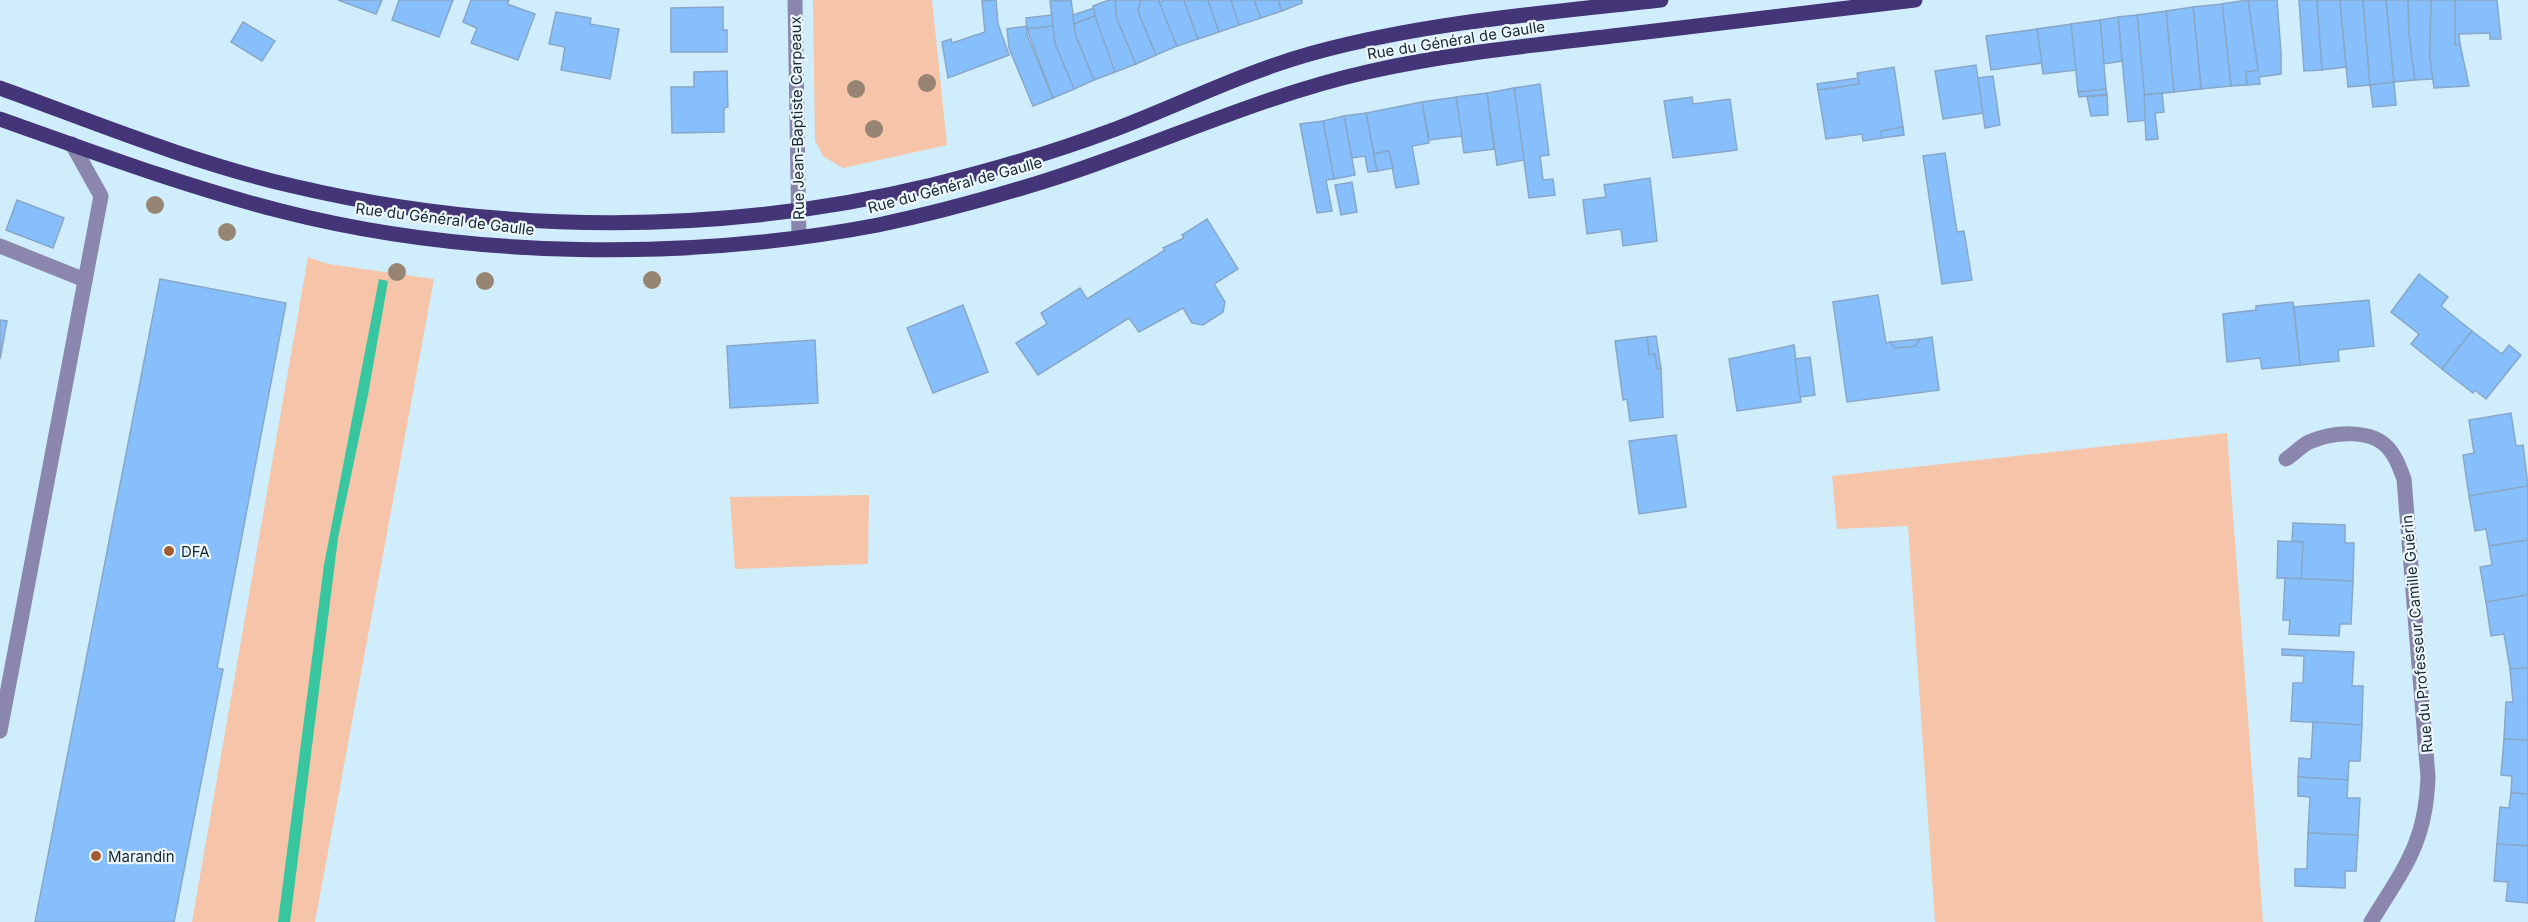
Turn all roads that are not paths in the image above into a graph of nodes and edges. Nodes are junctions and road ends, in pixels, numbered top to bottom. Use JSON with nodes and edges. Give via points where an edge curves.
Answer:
{"nodes":[{"id":1,"x":795,"y":0,"type":"edge"},
{"id":2,"x":1661,"y":0,"type":"edge"},
{"id":3,"x":1915,"y":0,"type":"edge"},
{"id":4,"x":0,"y":88,"type":"edge"},
{"id":5,"x":0,"y":119,"type":"edge"},
{"id":6,"x":72,"y":144,"type":"junction"},
{"id":7,"x":799,"y":209,"type":"junction"},
{"id":8,"x":799,"y":237,"type":"junction"},
{"id":9,"x":0,"y":246,"type":"edge"},
{"id":10,"x":85,"y":280,"type":"junction"},
{"id":11,"x":2286,"y":459,"type":"dead end"},
{"id":12,"x":0,"y":731,"type":"edge"},
{"id":13,"x":2371,"y":922,"type":"edge"}],
"edges":[{"from":1,"to":7,"type":"street","name":"Rue Jean-Baptiste Carpeaux"},
{"from":2,"to":7,"type":"main road","name":"Rue du Général de Gaulle","via":[[1417,30],[1312,53],[1013,164],[926,186]]},
{"from":3,"to":8,"type":"main road","name":"Rue du Général de Gaulle","via":[[1469,53],[1366,72],[1248,107],[1024,188],[880,225]]},
{"from":4,"to":7,"type":"main road","name":"Rue du Général de Gaulle","via":[[231,169],[372,202],[479,216],[583,221],[705,219]]},
{"from":5,"to":6,"type":"main road","name":"Rue du Général de Gaulle"},
{"from":6,"to":8,"type":"main road","name":"Rue du Général de Gaulle","via":[[281,211],[466,243],[593,250]]},
{"from":6,"to":10,"type":"street","via":[[101,196]]},
{"from":7,"to":8,"type":"street","name":"Rue Jean-Baptiste Carpeaux"},
{"from":9,"to":10,"type":"street"},
{"from":10,"to":12,"type":"street"},
{"from":11,"to":13,"type":"street","name":"Rue du Professeur Camille Guérin","via":[[2309,442],[2334,435],[2360,435],[2377,439],[2389,448],[2404,479],[2428,777],[2427,810],[2420,838]]}]}
